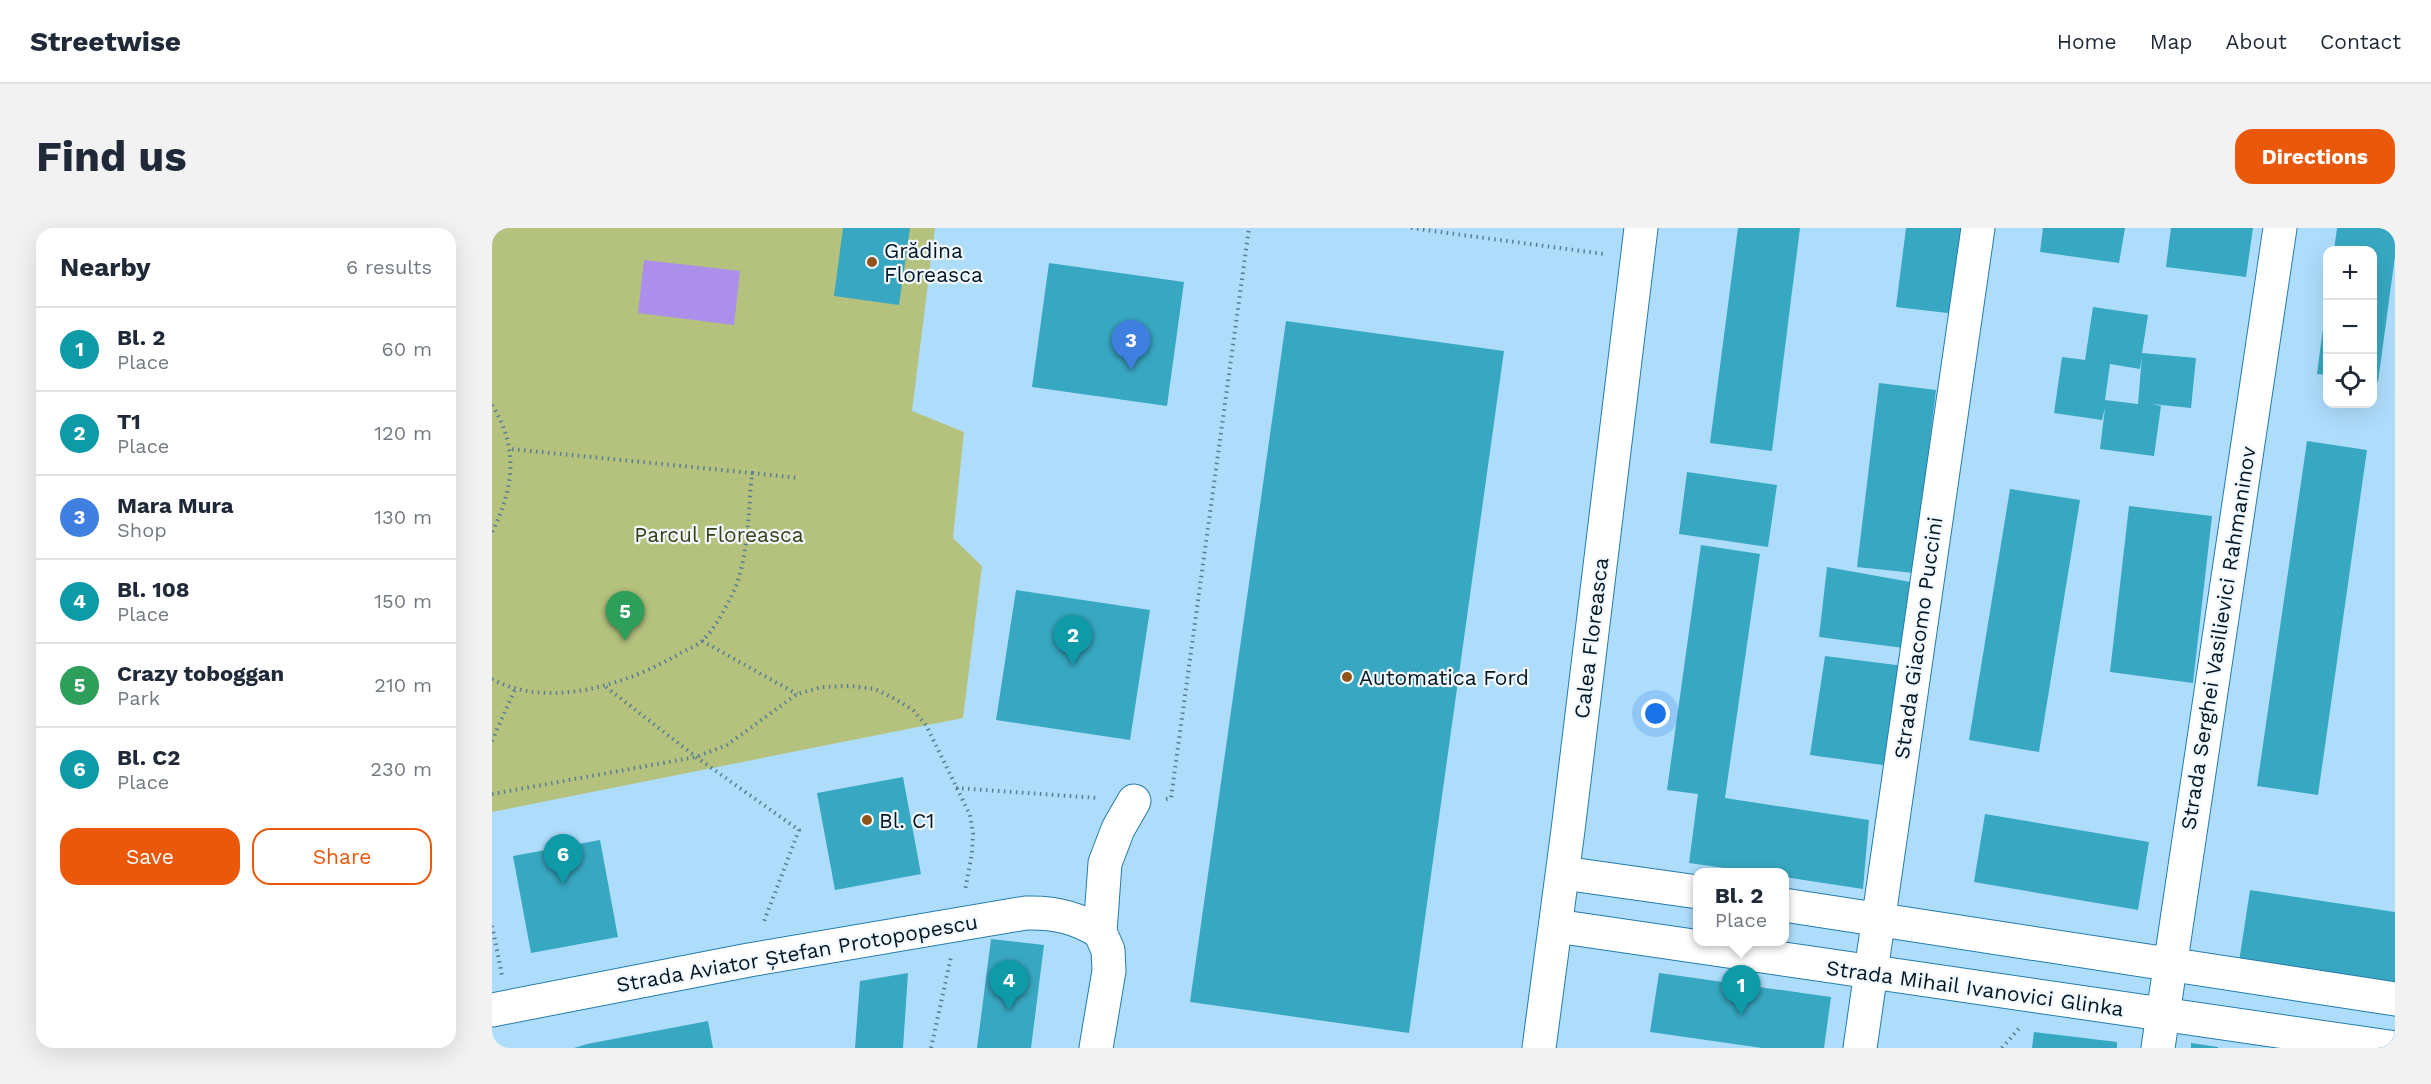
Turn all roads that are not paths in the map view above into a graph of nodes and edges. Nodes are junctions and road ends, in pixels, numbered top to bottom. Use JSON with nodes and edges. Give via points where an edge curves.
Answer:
{"nodes":[{"id":1,"x":1978,"y":228,"type":"edge"},
{"id":2,"x":2280,"y":228,"type":"edge"},
{"id":3,"x":1639,"y":243,"type":"edge"},
{"id":4,"x":1134,"y":801,"type":"road end"},
{"id":5,"x":1563,"y":873,"type":"junction"},
{"id":6,"x":1693,"y":891,"type":"edge"},
{"id":7,"x":1789,"y":906,"type":"edge"},
{"id":8,"x":1878,"y":919,"type":"junction"},
{"id":9,"x":1556,"y":926,"type":"junction"},
{"id":10,"x":1100,"y":932,"type":"junction"},
{"id":11,"x":2169,"y":965,"type":"junction"},
{"id":12,"x":1870,"y":972,"type":"junction"},
{"id":13,"x":2395,"y":999,"type":"edge"},
{"id":14,"x":500,"y":1008,"type":"edge"},
{"id":15,"x":2162,"y":1016,"type":"junction"},
{"id":16,"x":1096,"y":1048,"type":"edge"},
{"id":17,"x":1539,"y":1048,"type":"edge"},
{"id":18,"x":1860,"y":1048,"type":"edge"},
{"id":19,"x":2158,"y":1048,"type":"edge"},
{"id":20,"x":2395,"y":1048,"type":"edge"}],
"edges":[{"from":1,"to":8,"type":"street","name":"Strada Giacomo Puccini"},
{"from":2,"to":11,"type":"street","name":"Strada Serghei Vasilievici Rahmaninov"},
{"from":3,"to":5,"type":"street","name":"Calea Floreasca"},
{"from":4,"to":10,"type":"street","via":[[1105,863]]},
{"from":5,"to":6,"type":"street"},
{"from":5,"to":9,"type":"street","name":"Calea Floreasca"},
{"from":7,"to":8,"type":"street"},
{"from":8,"to":11,"type":"street"},
{"from":8,"to":12,"type":"street","name":"Strada Giacomo Puccini"},
{"from":9,"to":12,"type":"street","name":"Strada Mihail Ivanovici Glinka"},
{"from":9,"to":17,"type":"street","name":"Calea Floreasca"},
{"from":10,"to":14,"type":"street","name":"Strada Aviator Ștefan Protopopescu","via":[[1069,917],[1026,913]]},
{"from":10,"to":16,"type":"street","via":[[1108,950],[1109,971]]},
{"from":11,"to":13,"type":"street"},
{"from":11,"to":15,"type":"street","name":"Strada Serghei Vasilievici Rahmaninov"},
{"from":12,"to":15,"type":"street","name":"Strada Mihail Ivanovici Glinka"},
{"from":12,"to":18,"type":"street","name":"Strada Giacomo Puccini"},
{"from":15,"to":19,"type":"street","name":"Strada Serghei Vasilievici Rahmaninov"},
{"from":15,"to":20,"type":"street","name":"Strada Mihail Ivanovici Glinka"}]}
